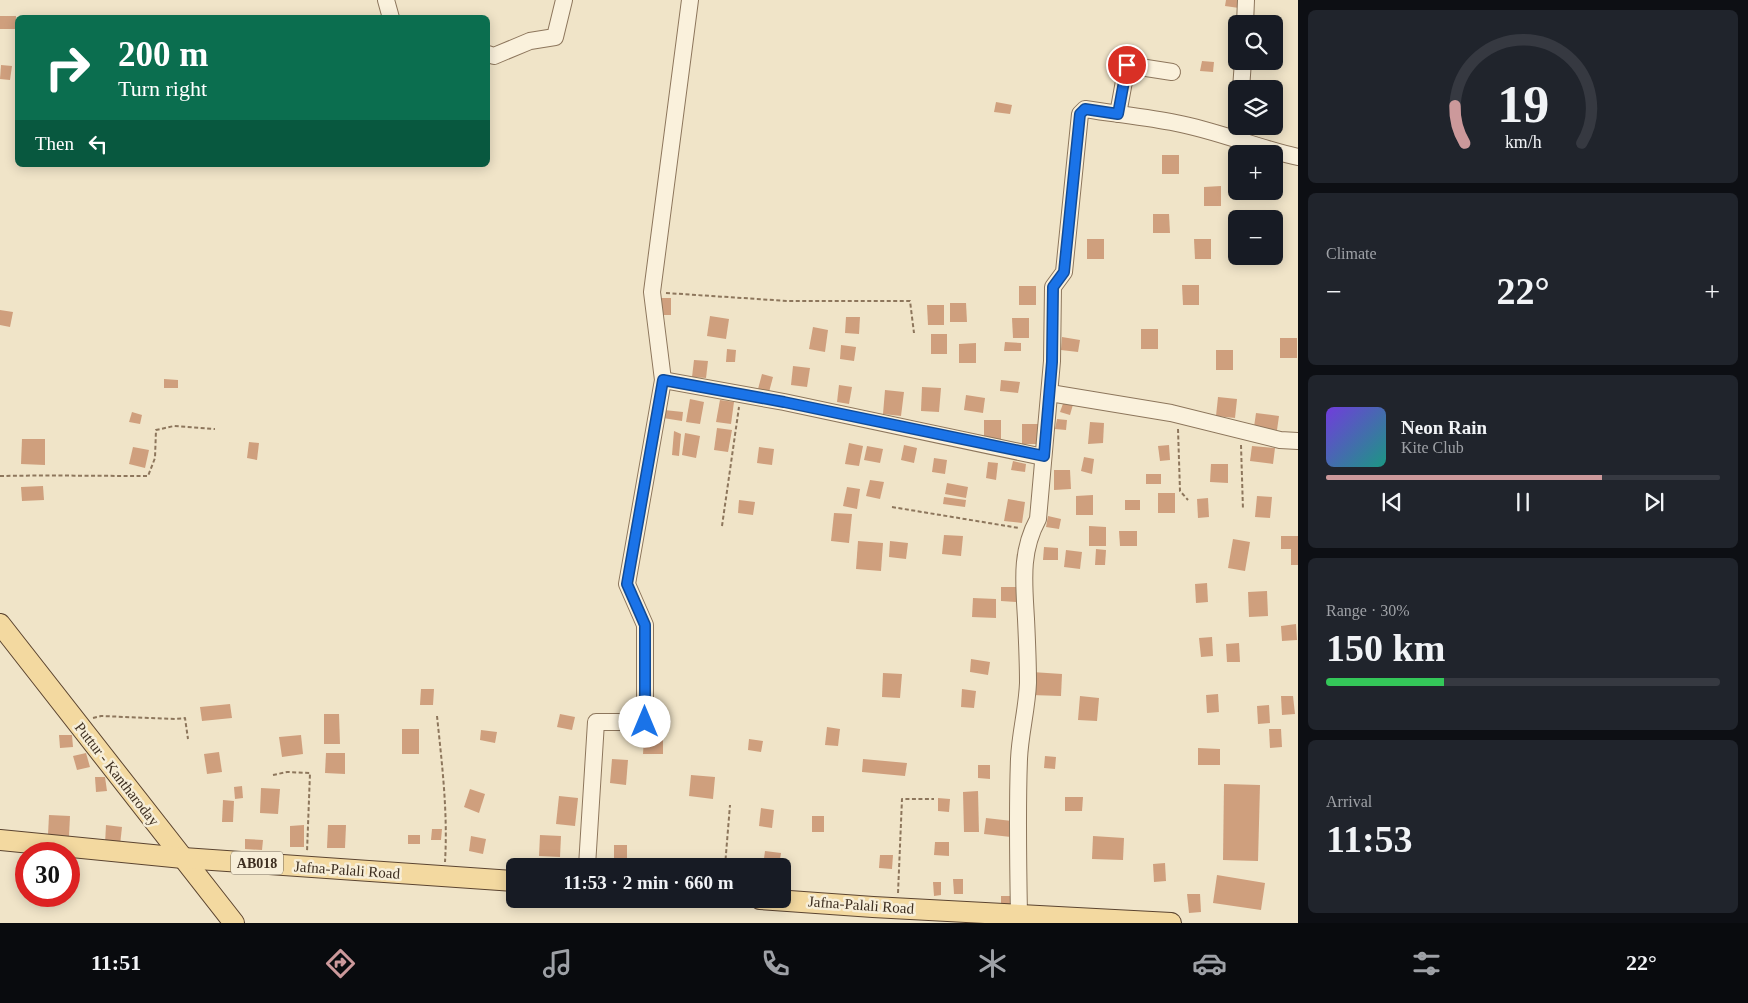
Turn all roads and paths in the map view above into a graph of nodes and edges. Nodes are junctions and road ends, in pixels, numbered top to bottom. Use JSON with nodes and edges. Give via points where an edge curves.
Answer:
{"nodes":[{"id":1,"x":386,"y":0,"type":"edge"},
{"id":2,"x":564,"y":0,"type":"edge"},
{"id":3,"x":690,"y":0,"type":"edge"},
{"id":4,"x":1246,"y":0,"type":"edge"},
{"id":5,"x":390,"y":15,"type":"edge"},
{"id":6,"x":1245,"y":15,"type":"edge"},
{"id":7,"x":490,"y":55,"type":"edge"},
{"id":8,"x":1172,"y":72,"type":"dead end"},
{"id":9,"x":1118,"y":114,"type":"junction"},
{"id":10,"x":1228,"y":131,"type":"edge"},
{"id":11,"x":1242,"y":135,"type":"edge"},
{"id":12,"x":1298,"y":157,"type":"edge"},
{"id":13,"x":652,"y":292,"type":"junction"},
{"id":14,"x":914,"y":333,"type":"dead end"},
{"id":15,"x":663,"y":380,"type":"junction"},
{"id":16,"x":1050,"y":393,"type":"junction"},
{"id":17,"x":741,"y":394,"type":"junction"},
{"id":18,"x":1178,"y":414,"type":"junction"},
{"id":19,"x":216,"y":430,"type":"dead end"},
{"id":20,"x":1240,"y":430,"type":"junction"},
{"id":21,"x":1298,"y":442,"type":"edge"},
{"id":22,"x":1044,"y":456,"type":"junction"},
{"id":23,"x":0,"y":476,"type":"edge"},
{"id":24,"x":1188,"y":500,"type":"dead end"},
{"id":25,"x":892,"y":507,"type":"dead end"},
{"id":26,"x":1243,"y":510,"type":"dead end"},
{"id":27,"x":722,"y":526,"type":"dead end"},
{"id":28,"x":1032,"y":530,"type":"junction"},
{"id":29,"x":0,"y":624,"type":"edge"},
{"id":30,"x":437,"y":716,"type":"dead end"},
{"id":31,"x":77,"y":722,"type":"junction"},
{"id":32,"x":188,"y":740,"type":"dead end"},
{"id":33,"x":273,"y":775,"type":"dead end"},
{"id":34,"x":934,"y":799,"type":"dead end"},
{"id":35,"x":730,"y":805,"type":"dead end"},
{"id":36,"x":0,"y":840,"type":"edge"},
{"id":37,"x":183,"y":858,"type":"junction"},
{"id":38,"x":588,"y":858,"type":"edge"},
{"id":39,"x":726,"y":858,"type":"edge"},
{"id":40,"x":306,"y":867,"type":"junction"},
{"id":41,"x":444,"y":876,"type":"junction"},
{"id":42,"x":506,"y":881,"type":"edge"},
{"id":43,"x":791,"y":901,"type":"edge"},
{"id":44,"x":898,"y":908,"type":"junction"},
{"id":45,"x":1019,"y":915,"type":"junction"},
{"id":46,"x":234,"y":923,"type":"edge"},
{"id":47,"x":1171,"y":923,"type":"edge"}],
"edges":[{"from":1,"to":5,"type":"street"},
{"from":2,"to":7,"type":"street","via":[[555,36]]},
{"from":3,"to":13,"type":"street"},
{"from":4,"to":6,"type":"street"},
{"from":8,"to":9,"type":"street","via":[[1127,65]]},
{"from":9,"to":10,"type":"street"},
{"from":9,"to":16,"type":"street","via":[[1085,109],[1080,114],[1064,272],[1053,287]]},
{"from":11,"to":12,"type":"street","via":[[1281,153]]},
{"from":13,"to":14,"type":"path","via":[[788,301],[910,301]]},
{"from":13,"to":15,"type":"street"},
{"from":15,"to":17,"type":"street"},
{"from":15,"to":38,"type":"street","via":[[627,584],[645,625],[645,722],[596,722]]},
{"from":16,"to":18,"type":"street"},
{"from":16,"to":22,"type":"street"},
{"from":17,"to":22,"type":"street"},
{"from":17,"to":27,"type":"path"},
{"from":18,"to":20,"type":"street"},
{"from":18,"to":24,"type":"path","via":[[1180,490]]},
{"from":19,"to":23,"type":"path","via":[[174,426],[156,430],[155,458],[148,476]]},
{"from":20,"to":21,"type":"street"},
{"from":20,"to":26,"type":"path"},
{"from":22,"to":28,"type":"street","via":[[1038,519]]},
{"from":25,"to":28,"type":"path"},
{"from":28,"to":45,"type":"street","via":[[1023,578],[1028,685],[1019,757]]},
{"from":29,"to":31,"type":"main road","name":"Puttur - Kantharoday"},
{"from":30,"to":41,"type":"path","via":[[444,776]]},
{"from":31,"to":32,"type":"path","via":[[101,716],[184,718]]},
{"from":31,"to":37,"type":"main road","name":"Puttur - Kantharoday"},
{"from":33,"to":40,"type":"path","via":[[310,773]]},
{"from":34,"to":44,"type":"path","via":[[902,799]]},
{"from":35,"to":39,"type":"path"},
{"from":36,"to":37,"type":"main road","name":"Jafna-Palali Road","number":"AB018"},
{"from":37,"to":40,"type":"main road","name":"Jafna-Palali Road","number":"AB018"},
{"from":37,"to":46,"type":"main road","name":"Puttur - Kantharoday"},
{"from":40,"to":41,"type":"main road","name":"Jafna-Palali Road","number":"AB018"},
{"from":41,"to":42,"type":"main road","name":"Jafna-Palali Road","number":"AB018"},
{"from":43,"to":44,"type":"main road","name":"Jafna-Palali Road"},
{"from":44,"to":45,"type":"main road","name":"Jafna-Palali Road"},
{"from":45,"to":47,"type":"main road","name":"Jafna-Palali Road"}]}
